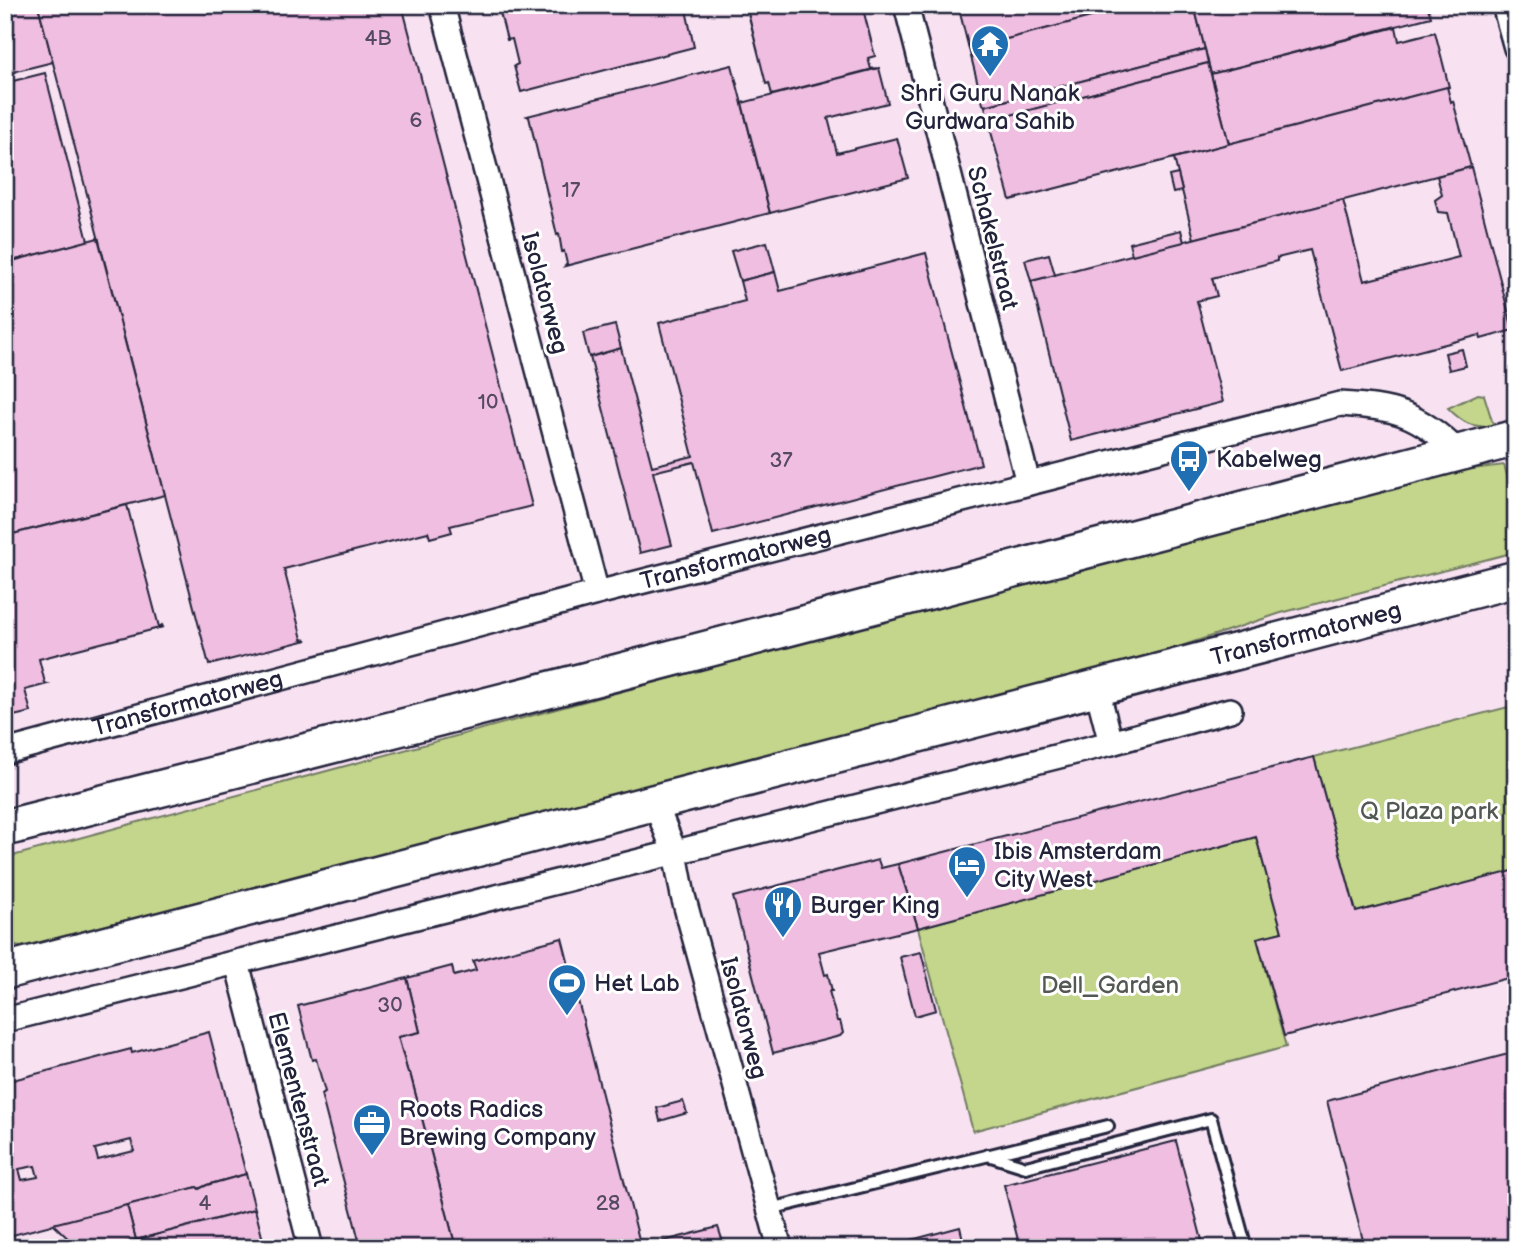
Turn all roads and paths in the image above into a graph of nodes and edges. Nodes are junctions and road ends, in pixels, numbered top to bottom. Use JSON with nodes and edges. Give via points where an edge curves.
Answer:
{"nodes":[{"id":1,"x":442,"y":5,"type":"edge"},
{"id":2,"x":906,"y":5,"type":"edge"},
{"id":3,"x":1504,"y":5,"type":"edge"},
{"id":4,"x":1516,"y":48,"type":"edge"},
{"id":5,"x":1516,"y":438,"type":"edge"},
{"id":6,"x":1458,"y":452,"type":"junction"},
{"id":7,"x":1028,"y":483,"type":"junction"},
{"id":8,"x":1516,"y":579,"type":"edge"},
{"id":9,"x":597,"y":593,"type":"junction"},
{"id":10,"x":1097,"y":690,"type":"junction"},
{"id":11,"x":1230,"y":710,"type":"dead end"},
{"id":12,"x":1111,"y":743,"type":"junction"},
{"id":13,"x":5,"y":752,"type":"edge"},
{"id":14,"x":655,"y":803,"type":"junction"},
{"id":15,"x":5,"y":828,"type":"edge"},
{"id":16,"x":675,"y":853,"type":"junction"},
{"id":17,"x":237,"y":962,"type":"junction"},
{"id":18,"x":5,"y":971,"type":"edge"},
{"id":19,"x":5,"y":1020,"type":"edge"},
{"id":20,"x":1108,"y":1126,"type":"dead end"},
{"id":21,"x":988,"y":1155,"type":"junction"},
{"id":22,"x":770,"y":1209,"type":"junction"},
{"id":23,"x":311,"y":1248,"type":"edge"},
{"id":24,"x":780,"y":1248,"type":"edge"},
{"id":25,"x":1246,"y":1248,"type":"edge"}],
"edges":[{"from":1,"to":9,"type":"street","name":"Isolatorweg"},
{"from":2,"to":7,"type":"street","name":"Schakelstraat"},
{"from":3,"to":4,"type":"street"},
{"from":5,"to":6,"type":"main road"},
{"from":6,"to":7,"type":"street","name":"Transformatorweg","via":[[1411,416],[1377,406],[1340,404]]},
{"from":6,"to":15,"type":"main road"},
{"from":7,"to":9,"type":"street","name":"Transformatorweg"},
{"from":8,"to":10,"type":"main road","name":"Transformatorweg"},
{"from":9,"to":13,"type":"street","name":"Transformatorweg"},
{"from":10,"to":12,"type":"street"},
{"from":10,"to":14,"type":"main road","name":"Transformatorweg"},
{"from":11,"to":12,"type":"street"},
{"from":12,"to":16,"type":"street"},
{"from":14,"to":16,"type":"street","name":"Isolatorweg"},
{"from":14,"to":18,"type":"main road","name":"Transformatorweg"},
{"from":16,"to":17,"type":"street"},
{"from":16,"to":22,"type":"street","name":"Isolatorweg"},
{"from":17,"to":19,"type":"street"},
{"from":17,"to":23,"type":"street","name":"Elementenstraat"},
{"from":20,"to":21,"type":"lane"},
{"from":21,"to":22,"type":"lane"},
{"from":21,"to":25,"type":"lane","via":[[1026,1167],[1211,1119]]},
{"from":22,"to":24,"type":"street","name":"Isolatorweg"}]}
